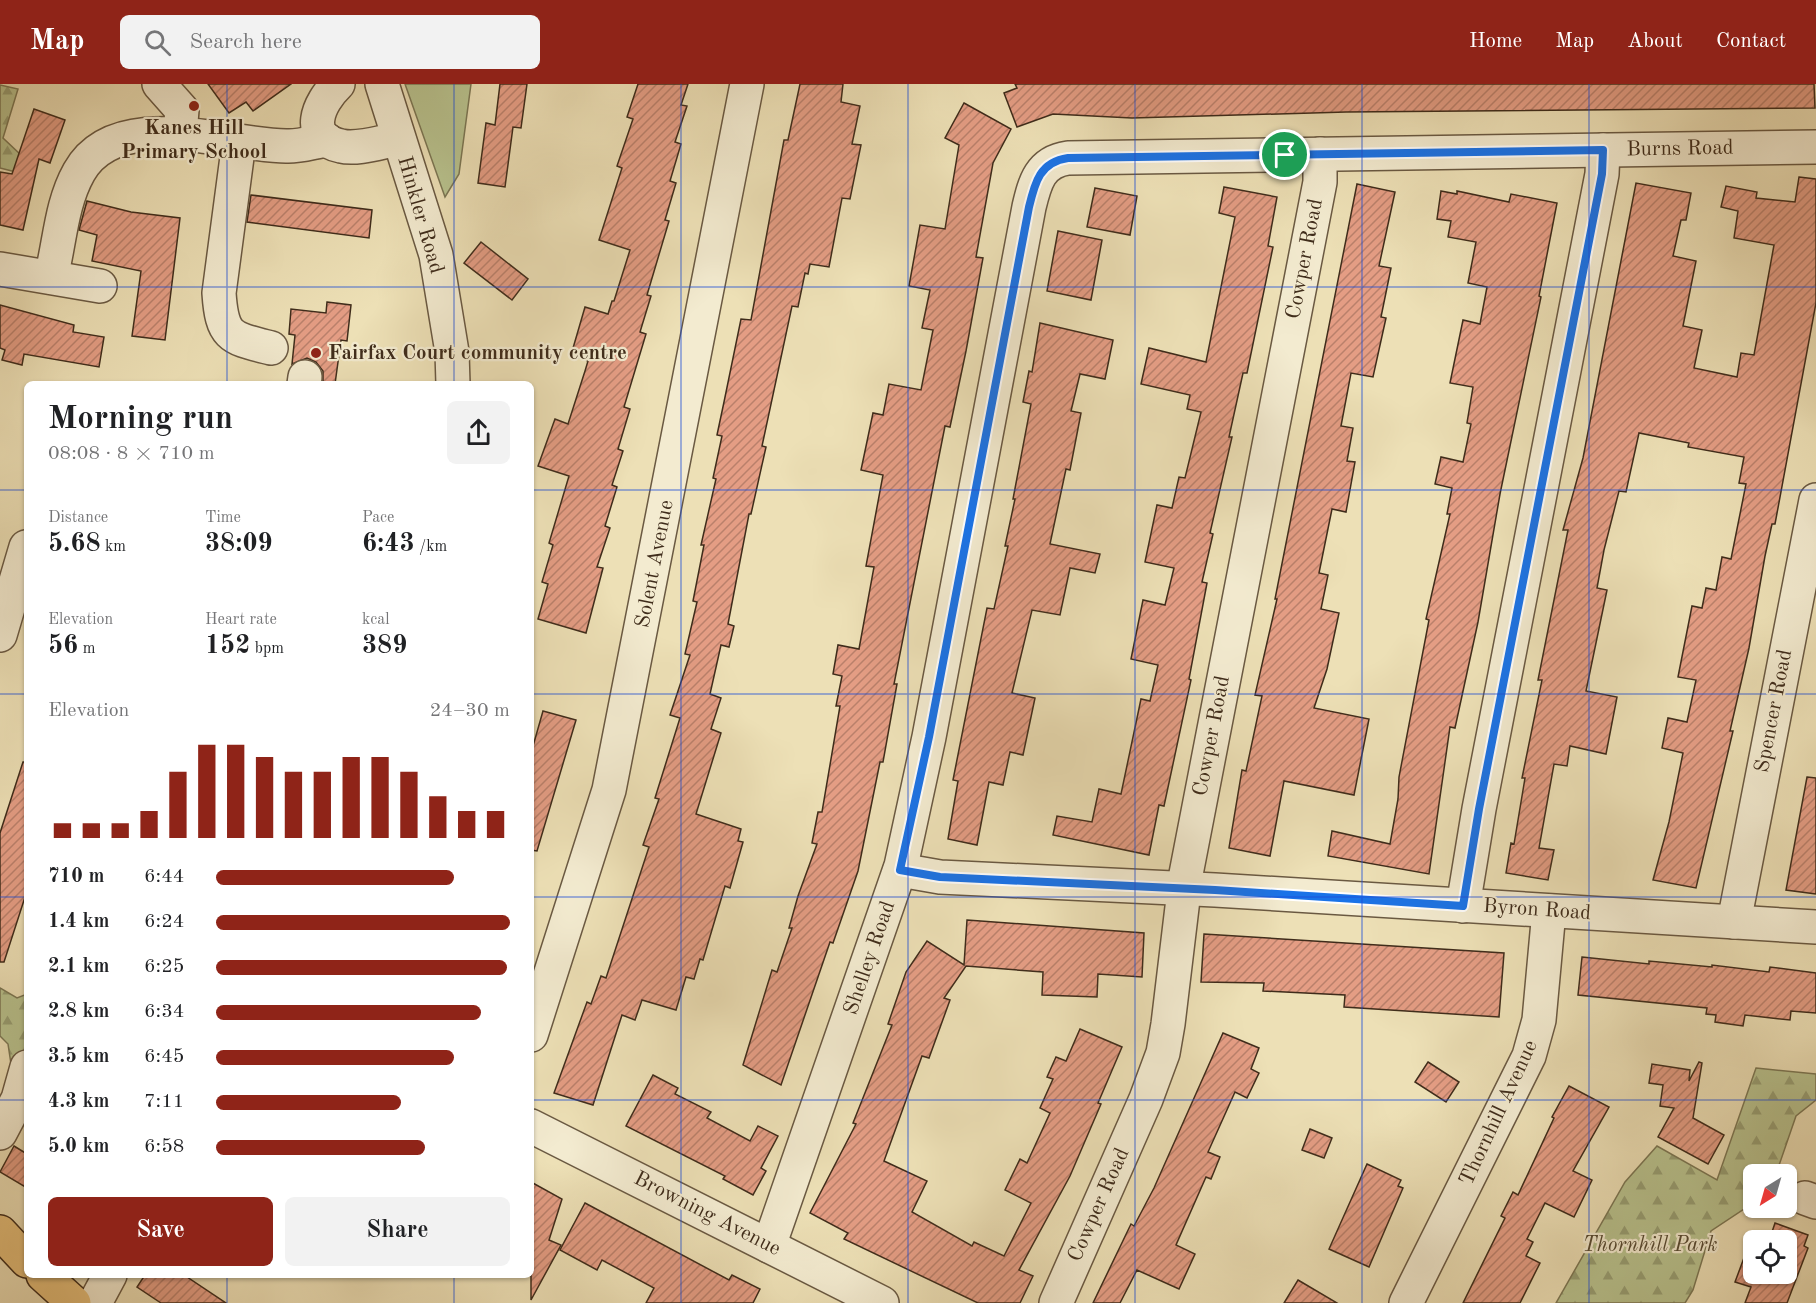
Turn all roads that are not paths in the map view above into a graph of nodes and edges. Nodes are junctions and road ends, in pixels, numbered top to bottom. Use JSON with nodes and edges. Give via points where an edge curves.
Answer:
{"nodes":[{"id":1,"x":159,"y":84,"type":"edge"},
{"id":2,"x":338,"y":84,"type":"edge"},
{"id":3,"x":382,"y":84,"type":"edge"},
{"id":4,"x":747,"y":84,"type":"edge"},
{"id":5,"x":164,"y":133,"type":"junction"},
{"id":6,"x":398,"y":139,"type":"junction"},
{"id":7,"x":327,"y":140,"type":"junction"},
{"id":8,"x":239,"y":142,"type":"junction"},
{"id":9,"x":1816,"y":147,"type":"edge"},
{"id":10,"x":1603,"y":150,"type":"junction"},
{"id":11,"x":1320,"y":154,"type":"junction"},
{"id":12,"x":1043,"y":168,"type":"joint"},
{"id":13,"x":0,"y":269,"type":"edge"},
{"id":14,"x":51,"y":278,"type":"junction"},
{"id":15,"x":100,"y":286,"type":"dead end"},
{"id":16,"x":271,"y":348,"type":"dead end"},
{"id":17,"x":453,"y":381,"type":"edge"},
{"id":18,"x":1816,"y":500,"type":"edge"},
{"id":19,"x":24,"y":554,"type":"edge"},
{"id":20,"x":0,"y":634,"type":"edge"},
{"id":21,"x":900,"y":870,"type":"junction"},
{"id":22,"x":1184,"y":888,"type":"junction"},
{"id":23,"x":1463,"y":906,"type":"junction"},
{"id":24,"x":1549,"y":911,"type":"junction"},
{"id":25,"x":1734,"y":922,"type":"junction"},
{"id":26,"x":1816,"y":927,"type":"edge"},
{"id":27,"x":534,"y":1026,"type":"edge"},
{"id":28,"x":24,"y":1078,"type":"edge"},
{"id":29,"x":534,"y":1128,"type":"edge"},
{"id":30,"x":0,"y":1133,"type":"edge"},
{"id":31,"x":0,"y":1232,"type":"edge"},
{"id":32,"x":769,"y":1246,"type":"junction"},
{"id":33,"x":24,"y":1257,"type":"edge"},
{"id":34,"x":46,"y":1278,"type":"edge"},
{"id":35,"x":108,"y":1278,"type":"edge"},
{"id":36,"x":74,"y":1303,"type":"edge"},
{"id":37,"x":95,"y":1303,"type":"edge"},
{"id":38,"x":882,"y":1303,"type":"edge"},
{"id":39,"x":1056,"y":1303,"type":"edge"},
{"id":40,"x":1406,"y":1303,"type":"edge"}],
"edges":[{"from":1,"to":5,"type":"street","via":[[182,110]]},
{"from":2,"to":7,"type":"street","via":[[324,98],[318,113],[318,129]]},
{"from":3,"to":6,"type":"street","name":"Hinkler Road"},
{"from":4,"to":27,"type":"street","name":"Solent Avenue","via":[[609,790]]},
{"from":5,"to":8,"type":"street"},
{"from":5,"to":14,"type":"street","via":[[113,143],[96,153],[80,170],[68,196]]},
{"from":6,"to":7,"type":"street","via":[[342,147]]},
{"from":6,"to":17,"type":"street","name":"Hinkler Road","via":[[436,255]]},
{"from":7,"to":8,"type":"street","via":[[288,147]]},
{"from":8,"to":16,"type":"street","via":[[219,293],[225,329],[237,340]]},
{"from":9,"to":10,"type":"street","name":"Burns Road"},
{"from":10,"to":11,"type":"street","name":"Burns Road"},
{"from":10,"to":23,"type":"street","via":[[1602,174]]},
{"from":11,"to":12,"type":"street","name":"Burns Road","via":[[1068,158]]},
{"from":11,"to":22,"type":"street","name":"Cowper Road","via":[[1320,183]]},
{"from":12,"to":21,"type":"street","name":"Shelley Road","via":[[1029,207],[929,737]]},
{"from":13,"to":14,"type":"street"},
{"from":14,"to":15,"type":"street"},
{"from":18,"to":25,"type":"street","name":"Spencer Road"},
{"from":19,"to":20,"type":"street"},
{"from":21,"to":22,"type":"street","name":"Byron Road","via":[[940,877]]},
{"from":21,"to":32,"type":"street","name":"Shelley Road"},
{"from":22,"to":23,"type":"street","name":"Byron Road"},
{"from":22,"to":39,"type":"street","name":"Cowper Road","via":[[1168,1024],[1159,1064]]},
{"from":23,"to":24,"type":"street","name":"Byron Road"},
{"from":24,"to":25,"type":"street","name":"Byron Road"},
{"from":24,"to":40,"type":"street","name":"Thornhill Avenue","via":[[1539,1020],[1529,1056]]},
{"from":25,"to":26,"type":"street","name":"Byron Road"},
{"from":28,"to":30,"type":"street"},
{"from":29,"to":32,"type":"street","name":"Browning Avenue"},
{"from":31,"to":33,"type":"main road"},
{"from":32,"to":38,"type":"street","name":"Browning Avenue"},
{"from":34,"to":36,"type":"main road"},
{"from":35,"to":37,"type":"street"}]}
